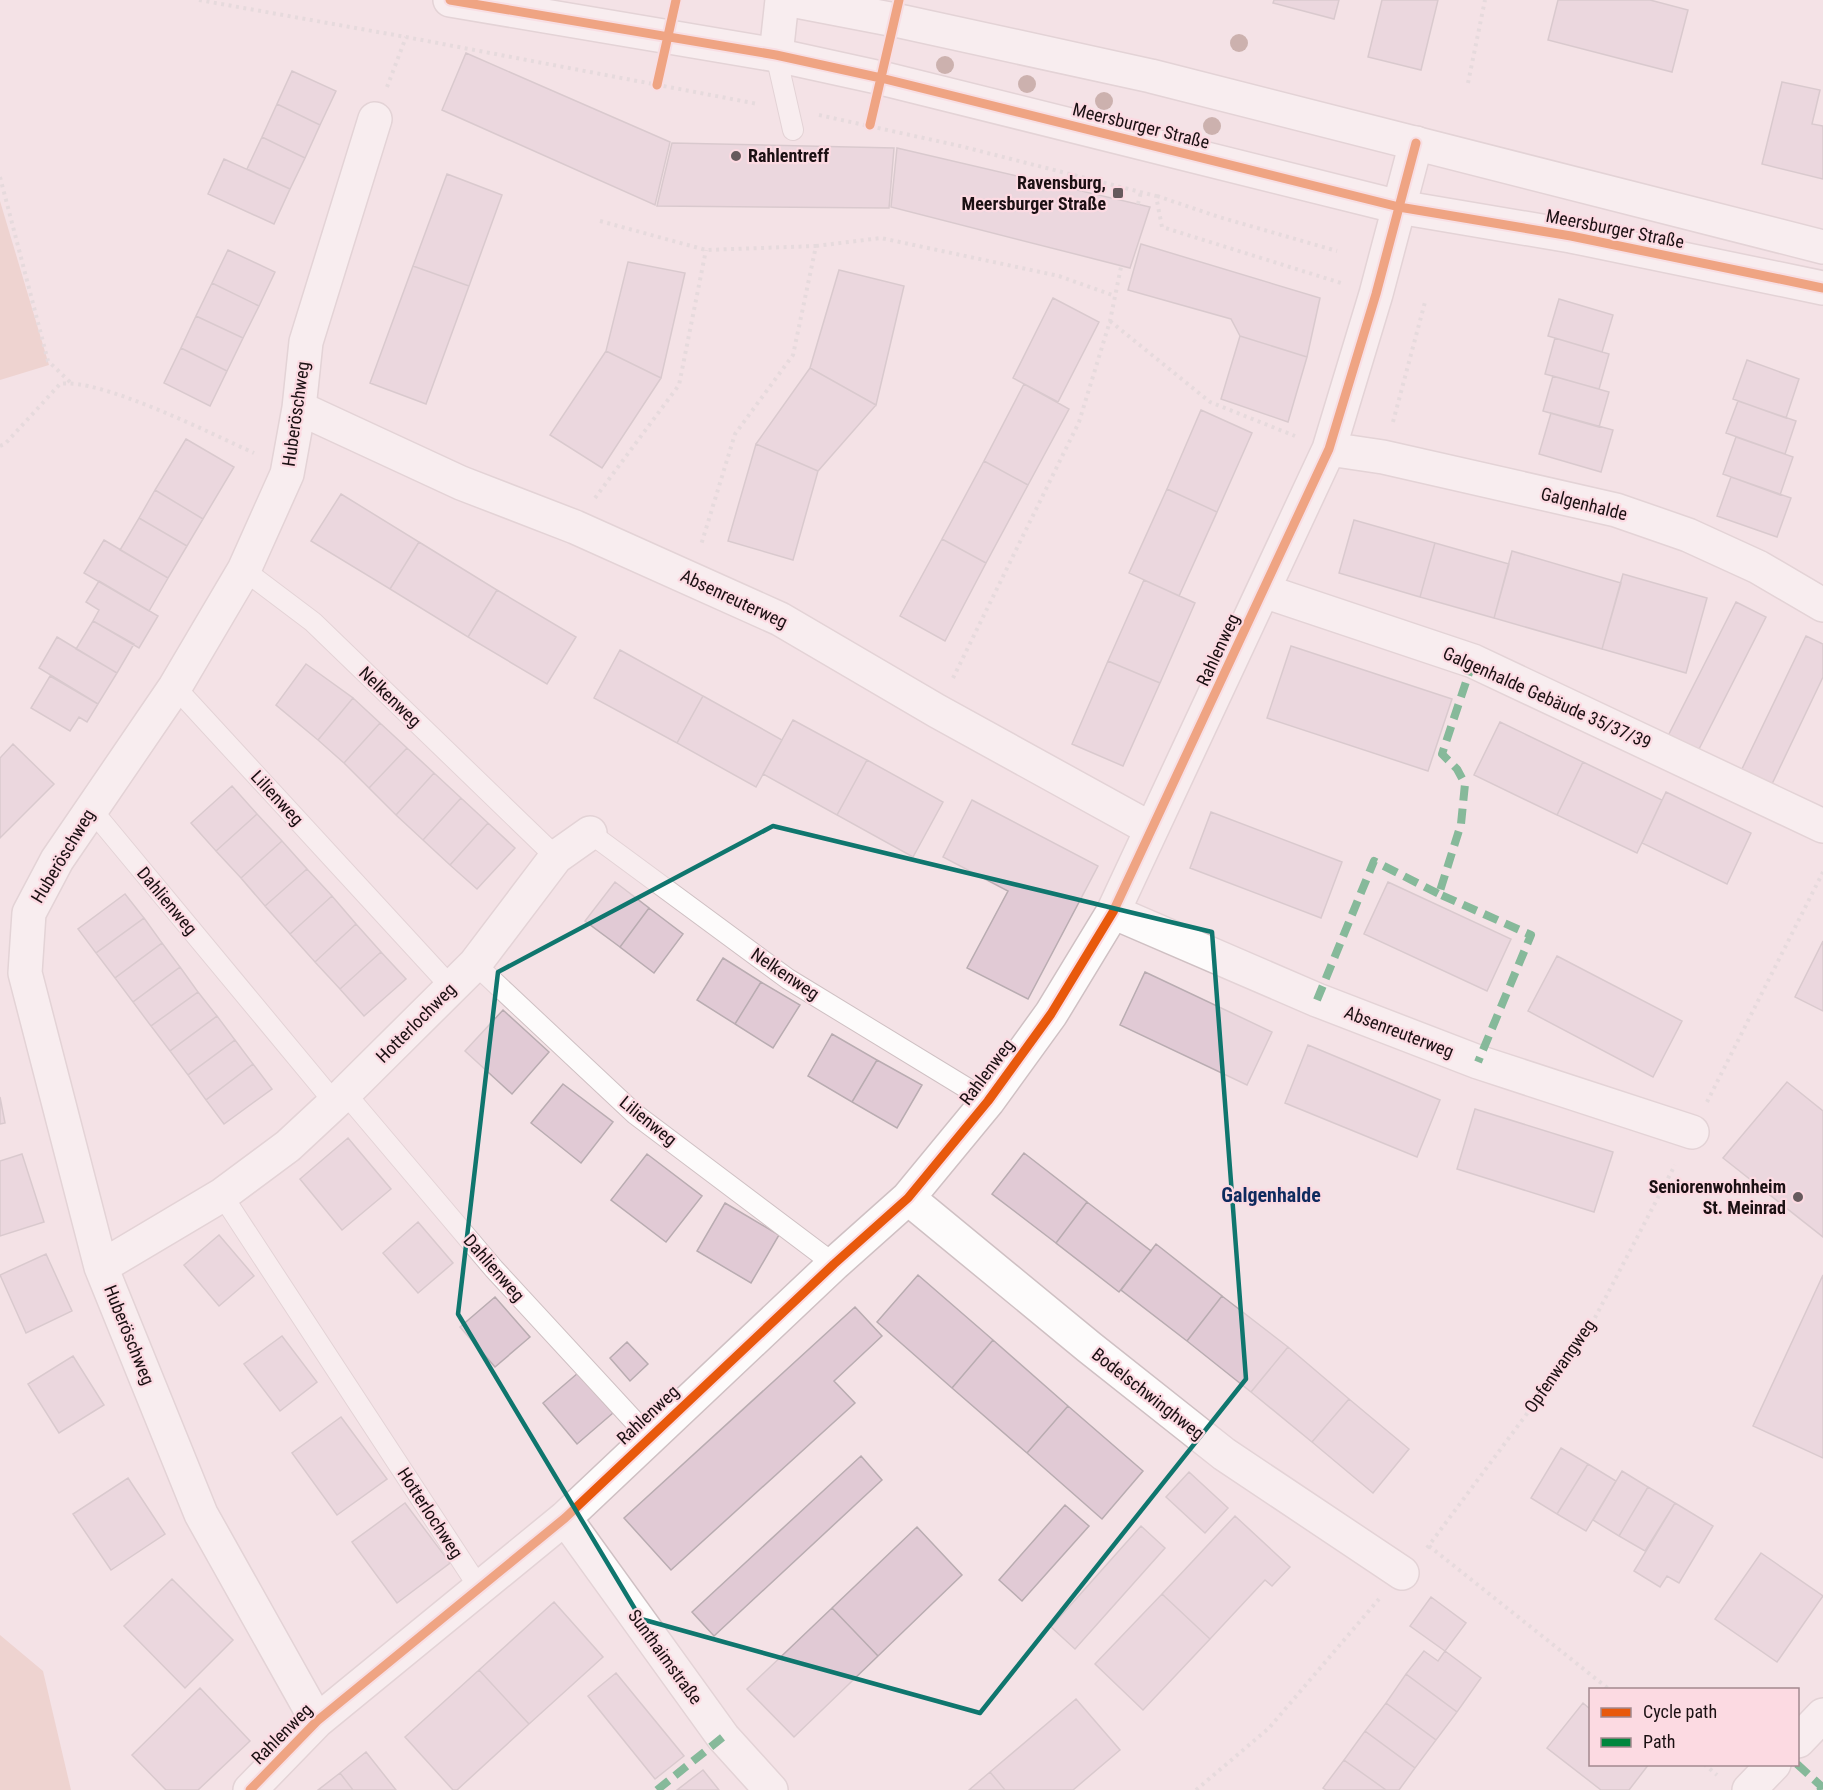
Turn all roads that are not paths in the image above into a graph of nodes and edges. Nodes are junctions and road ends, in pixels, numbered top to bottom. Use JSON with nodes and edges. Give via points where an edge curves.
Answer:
{"nodes":[{"id":1,"x":450,"y":0,"type":"edge"},
{"id":2,"x":782,"y":0,"type":"edge"},
{"id":3,"x":791,"y":0,"type":"edge"},
{"id":4,"x":776,"y":55,"type":"junction"},
{"id":5,"x":375,"y":119,"type":"road end"},
{"id":6,"x":794,"y":130,"type":"dead end"},
{"id":7,"x":1416,"y":143,"type":"junction"},
{"id":8,"x":1399,"y":207,"type":"junction"},
{"id":9,"x":1823,"y":247,"type":"edge"},
{"id":10,"x":1823,"y":288,"type":"edge"},
{"id":11,"x":298,"y":408,"type":"junction"},
{"id":12,"x":1329,"y":449,"type":"junction"},
{"id":13,"x":244,"y":570,"type":"junction"},
{"id":14,"x":1264,"y":591,"type":"junction"},
{"id":15,"x":1823,"y":605,"type":"edge"},
{"id":16,"x":175,"y":687,"type":"junction"},
{"id":17,"x":91,"y":810,"type":"junction"},
{"id":18,"x":1823,"y":826,"type":"edge"},
{"id":19,"x":1151,"y":830,"type":"junction"},
{"id":20,"x":590,"y":833,"type":"joint"},
{"id":21,"x":556,"y":857,"type":"junction"},
{"id":22,"x":1113,"y":912,"type":"junction"},
{"id":23,"x":475,"y":964,"type":"junction"},
{"id":24,"x":452,"y":988,"type":"junction"},
{"id":25,"x":340,"y":1098,"type":"junction"},
{"id":26,"x":988,"y":1101,"type":"junction"},
{"id":27,"x":1692,"y":1132,"type":"road end"},
{"id":28,"x":222,"y":1195,"type":"junction"},
{"id":29,"x":908,"y":1198,"type":"junction"},
{"id":30,"x":834,"y":1264,"type":"junction"},
{"id":31,"x":101,"y":1267,"type":"junction"},
{"id":32,"x":649,"y":1437,"type":"junction"},
{"id":33,"x":565,"y":1518,"type":"junction"},
{"id":34,"x":1402,"y":1573,"type":"road end"},
{"id":35,"x":480,"y":1589,"type":"junction"},
{"id":36,"x":1823,"y":1715,"type":"edge"},
{"id":37,"x":317,"y":1721,"type":"junction"},
{"id":38,"x":1799,"y":1739,"type":"edge"},
{"id":39,"x":1772,"y":1766,"type":"edge"},
{"id":40,"x":250,"y":1790,"type":"edge"},
{"id":41,"x":771,"y":1790,"type":"edge"},
{"id":42,"x":1749,"y":1790,"type":"edge"}],
"edges":[{"from":1,"to":4,"type":"street","name":"Meersburger Straße"},
{"from":2,"to":4,"type":"street"},
{"from":3,"to":7,"type":"street","name":"Meersburger Straße","via":[[1151,76]]},
{"from":4,"to":6,"type":"lane"},
{"from":4,"to":8,"type":"street","name":"Meersburger Straße"},
{"from":5,"to":11,"type":"street","name":"Huberöschweg","via":[[306,342]]},
{"from":7,"to":8,"type":"street","name":"Rahlenweg"},
{"from":7,"to":9,"type":"street","name":"Meersburger Straße"},
{"from":8,"to":10,"type":"street","name":"Meersburger Straße","via":[[1570,236]]},
{"from":8,"to":12,"type":"street","name":"Rahlenweg"},
{"from":11,"to":13,"type":"street","name":"Huberöschweg","via":[[287,474]]},
{"from":11,"to":19,"type":"street","name":"Absenreuterweg","via":[[461,483],[575,527],[780,619]]},
{"from":12,"to":14,"type":"street","name":"Rahlenweg"},
{"from":12,"to":15,"type":"street","name":"Galgenhalde","via":[[1383,457],[1616,510],[1688,535],[1758,567]]},
{"from":13,"to":16,"type":"street","name":"Huberöschweg"},
{"from":13,"to":21,"type":"lane","name":"Nelkenweg","via":[[313,622]]},
{"from":14,"to":18,"type":"street","name":"Galgenhalde Gebäude 35/37/39","via":[[1473,661]]},
{"from":14,"to":19,"type":"street","name":"Rahlenweg"},
{"from":16,"to":17,"type":"street","name":"Huberöschweg"},
{"from":16,"to":24,"type":"lane","name":"Lilienweg"},
{"from":17,"to":25,"type":"lane","name":"Dahlienweg"},
{"from":17,"to":31,"type":"street","name":"Huberöschweg","via":[[57,860],[29,913],[25,973]]},
{"from":19,"to":22,"type":"street","name":"Rahlenweg"},
{"from":20,"to":21,"type":"street","name":"Hotterlochweg"},
{"from":20,"to":26,"type":"lane","name":"Nelkenweg","via":[[788,979]]},
{"from":21,"to":23,"type":"street","name":"Hotterlochweg"},
{"from":22,"to":26,"type":"street","name":"Rahlenweg","via":[[1051,1014]]},
{"from":22,"to":27,"type":"street","name":"Absenreuterweg","via":[[1317,1000],[1468,1058]]},
{"from":23,"to":24,"type":"street","name":"Hotterlochweg"},
{"from":23,"to":30,"type":"lane","name":"Lilienweg","via":[[635,1114]]},
{"from":24,"to":25,"type":"street","name":"Hotterlochweg"},
{"from":25,"to":28,"type":"street","name":"Hotterlochweg","via":[[288,1146]]},
{"from":25,"to":32,"type":"lane","name":"Dahlienweg"},
{"from":26,"to":29,"type":"street","name":"Rahlenweg"},
{"from":28,"to":31,"type":"street","name":"Hotterlochweg"},
{"from":28,"to":35,"type":"lane","name":"Hotterlochweg"},
{"from":29,"to":30,"type":"street","name":"Rahlenweg"},
{"from":29,"to":34,"type":"street","name":"Bodelschwinghweg","via":[[1224,1454]]},
{"from":30,"to":32,"type":"street","name":"Rahlenweg"},
{"from":31,"to":37,"type":"street","name":"Huberöschweg","via":[[201,1514]]},
{"from":32,"to":33,"type":"street","name":"Rahlenweg"},
{"from":33,"to":35,"type":"street","name":"Rahlenweg"},
{"from":33,"to":41,"type":"street","name":"Sunthaimstraße","via":[[723,1737]]},
{"from":35,"to":37,"type":"street","name":"Rahlenweg"},
{"from":36,"to":38,"type":"street"},
{"from":37,"to":40,"type":"street","name":"Rahlenweg"},
{"from":39,"to":42,"type":"street"}]}
